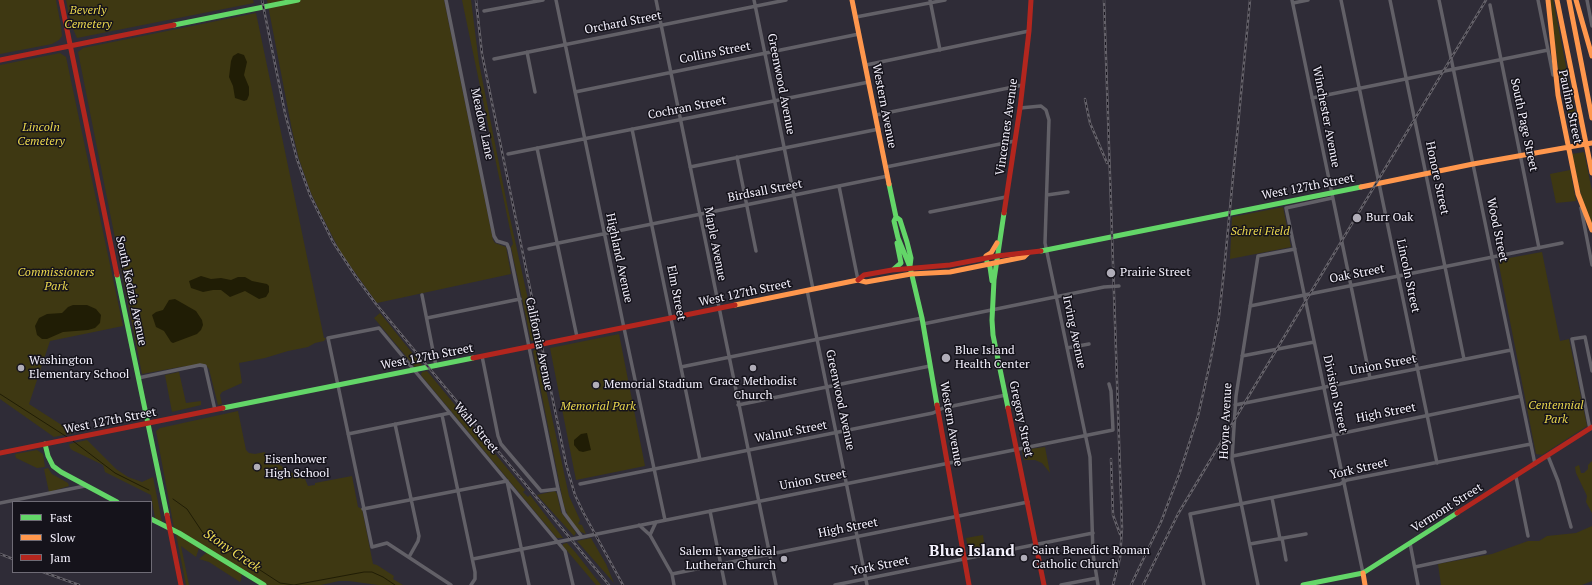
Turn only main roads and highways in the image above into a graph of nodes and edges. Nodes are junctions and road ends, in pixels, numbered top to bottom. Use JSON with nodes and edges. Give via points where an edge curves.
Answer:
{"nodes":[{"id":1,"x":61,"y":0,"type":"edge"},
{"id":2,"x":298,"y":0,"type":"edge"},
{"id":3,"x":852,"y":0,"type":"edge"},
{"id":4,"x":1031,"y":0,"type":"edge"},
{"id":5,"x":1548,"y":0,"type":"edge"},
{"id":6,"x":1558,"y":0,"type":"edge"},
{"id":7,"x":1569,"y":0,"type":"edge"},
{"id":8,"x":1576,"y":0,"type":"edge"},
{"id":9,"x":70,"y":46,"type":"junction"},
{"id":10,"x":1592,"y":56,"type":"edge"},
{"id":11,"x":0,"y":60,"type":"edge"},
{"id":12,"x":1592,"y":118,"type":"edge"},
{"id":13,"x":1592,"y":143,"type":"edge"},
{"id":14,"x":1569,"y":148,"type":"junction"},
{"id":15,"x":1592,"y":173,"type":"edge"},
{"id":16,"x":896,"y":217,"type":"junction"},
{"id":17,"x":1592,"y":230,"type":"edge"},
{"id":18,"x":1000,"y":237,"type":"junction"},
{"id":19,"x":898,"y":238,"type":"junction"},
{"id":20,"x":1028,"y":253,"type":"junction"},
{"id":21,"x":997,"y":256,"type":"junction"},
{"id":22,"x":984,"y":258,"type":"junction"},
{"id":23,"x":997,"y":262,"type":"junction"},
{"id":24,"x":988,"y":264,"type":"junction"},
{"id":25,"x":910,"y":267,"type":"junction"},
{"id":26,"x":892,"y":270,"type":"junction"},
{"id":27,"x":911,"y":274,"type":"junction"},
{"id":28,"x":858,"y":280,"type":"junction"},
{"id":29,"x":994,"y":288,"type":"junction"},
{"id":30,"x":148,"y":424,"type":"junction"},
{"id":31,"x":1591,"y":428,"type":"edge"},
{"id":32,"x":45,"y":444,"type":"junction"},
{"id":33,"x":0,"y":453,"type":"edge"},
{"id":34,"x":115,"y":501,"type":"edge"},
{"id":35,"x":152,"y":520,"type":"edge"},
{"id":36,"x":1362,"y":573,"type":"junction"},
{"id":37,"x":1312,"y":584,"type":"edge"},
{"id":38,"x":181,"y":585,"type":"edge"},
{"id":39,"x":264,"y":585,"type":"edge"},
{"id":40,"x":969,"y":585,"type":"edge"},
{"id":41,"x":1044,"y":585,"type":"edge"},
{"id":42,"x":1303,"y":585,"type":"edge"},
{"id":43,"x":1365,"y":585,"type":"edge"}],
"edges":[{"from":1,"to":9,"type":"main road","name":"South Kedzie Avenue"},
{"from":2,"to":9,"type":"main road"},
{"from":3,"to":16,"type":"main road","name":"Western Avenue"},
{"from":4,"to":18,"type":"main road","name":"Vincennes Avenue","via":[[1020,108]]},
{"from":5,"to":14,"type":"main road","name":"Paulina Street","via":[[1558,95]]},
{"from":6,"to":15,"type":"main road"},
{"from":7,"to":12,"type":"main road"},
{"from":8,"to":10,"type":"main road"},
{"from":9,"to":11,"type":"main road"},
{"from":9,"to":30,"type":"main road","name":"South Kedzie Avenue"},
{"from":13,"to":14,"type":"main road","name":"West 127th Street"},
{"from":14,"to":17,"type":"main road","name":"Paulina Street","via":[[1578,194]]},
{"from":14,"to":20,"type":"main road","name":"West 127th Street","via":[[1473,164],[1332,195],[1258,207]]},
{"from":16,"to":19,"type":"main road","name":"Western Avenue","via":[[894,221]]},
{"from":16,"to":25,"type":"main road","name":"Western Avenue","via":[[900,220],[907,242],[911,258]]},
{"from":18,"to":21,"type":"main road","name":"Vincennes Avenue"},
{"from":18,"to":22,"type":"main road","via":[[991,253]]},
{"from":19,"to":25,"type":"main road","name":"Western Avenue"},
{"from":19,"to":26,"type":"main road","via":[[901,263]]},
{"from":20,"to":21,"type":"main road","name":"West 127th Street"},
{"from":20,"to":23,"type":"main road","name":"West 127th Street"},
{"from":21,"to":22,"type":"main road","name":"West 127th Street"},
{"from":21,"to":23,"type":"main road","name":"Gregory Street"},
{"from":22,"to":24,"type":"main road"},
{"from":22,"to":25,"type":"main road","name":"West 127th Street","via":[[950,265]]},
{"from":23,"to":24,"type":"main road","name":"West 127th Street"},
{"from":23,"to":29,"type":"main road","name":"Gregory Street"},
{"from":24,"to":27,"type":"main road","name":"West 127th Street","via":[[950,272]]},
{"from":24,"to":29,"type":"main road"},
{"from":25,"to":26,"type":"main road","name":"West 127th Street"},
{"from":25,"to":27,"type":"main road","name":"Western Avenue"},
{"from":26,"to":28,"type":"main road","name":"West 127th Street","via":[[864,275]]},
{"from":27,"to":28,"type":"main road","name":"West 127th Street","via":[[866,282]]},
{"from":27,"to":40,"type":"main road","name":"Western Avenue","via":[[922,321]]},
{"from":28,"to":30,"type":"main road","name":"West 127th Street"},
{"from":29,"to":41,"type":"main road","name":"Gregory Street","via":[[993,335]]},
{"from":30,"to":32,"type":"main road","name":"West 127th Street"},
{"from":30,"to":38,"type":"main road","name":"South Kedzie Avenue"},
{"from":31,"to":36,"type":"main road","name":"Vermont Street"},
{"from":32,"to":33,"type":"main road","name":"West 127th Street"},
{"from":32,"to":34,"type":"main road","via":[[53,466]]},
{"from":35,"to":39,"type":"main road"},
{"from":36,"to":37,"type":"main road","name":"Vermont Street"},
{"from":36,"to":43,"type":"main road","name":"Division Street"},
{"from":37,"to":42,"type":"main road","name":"Vermont Street"}]}
